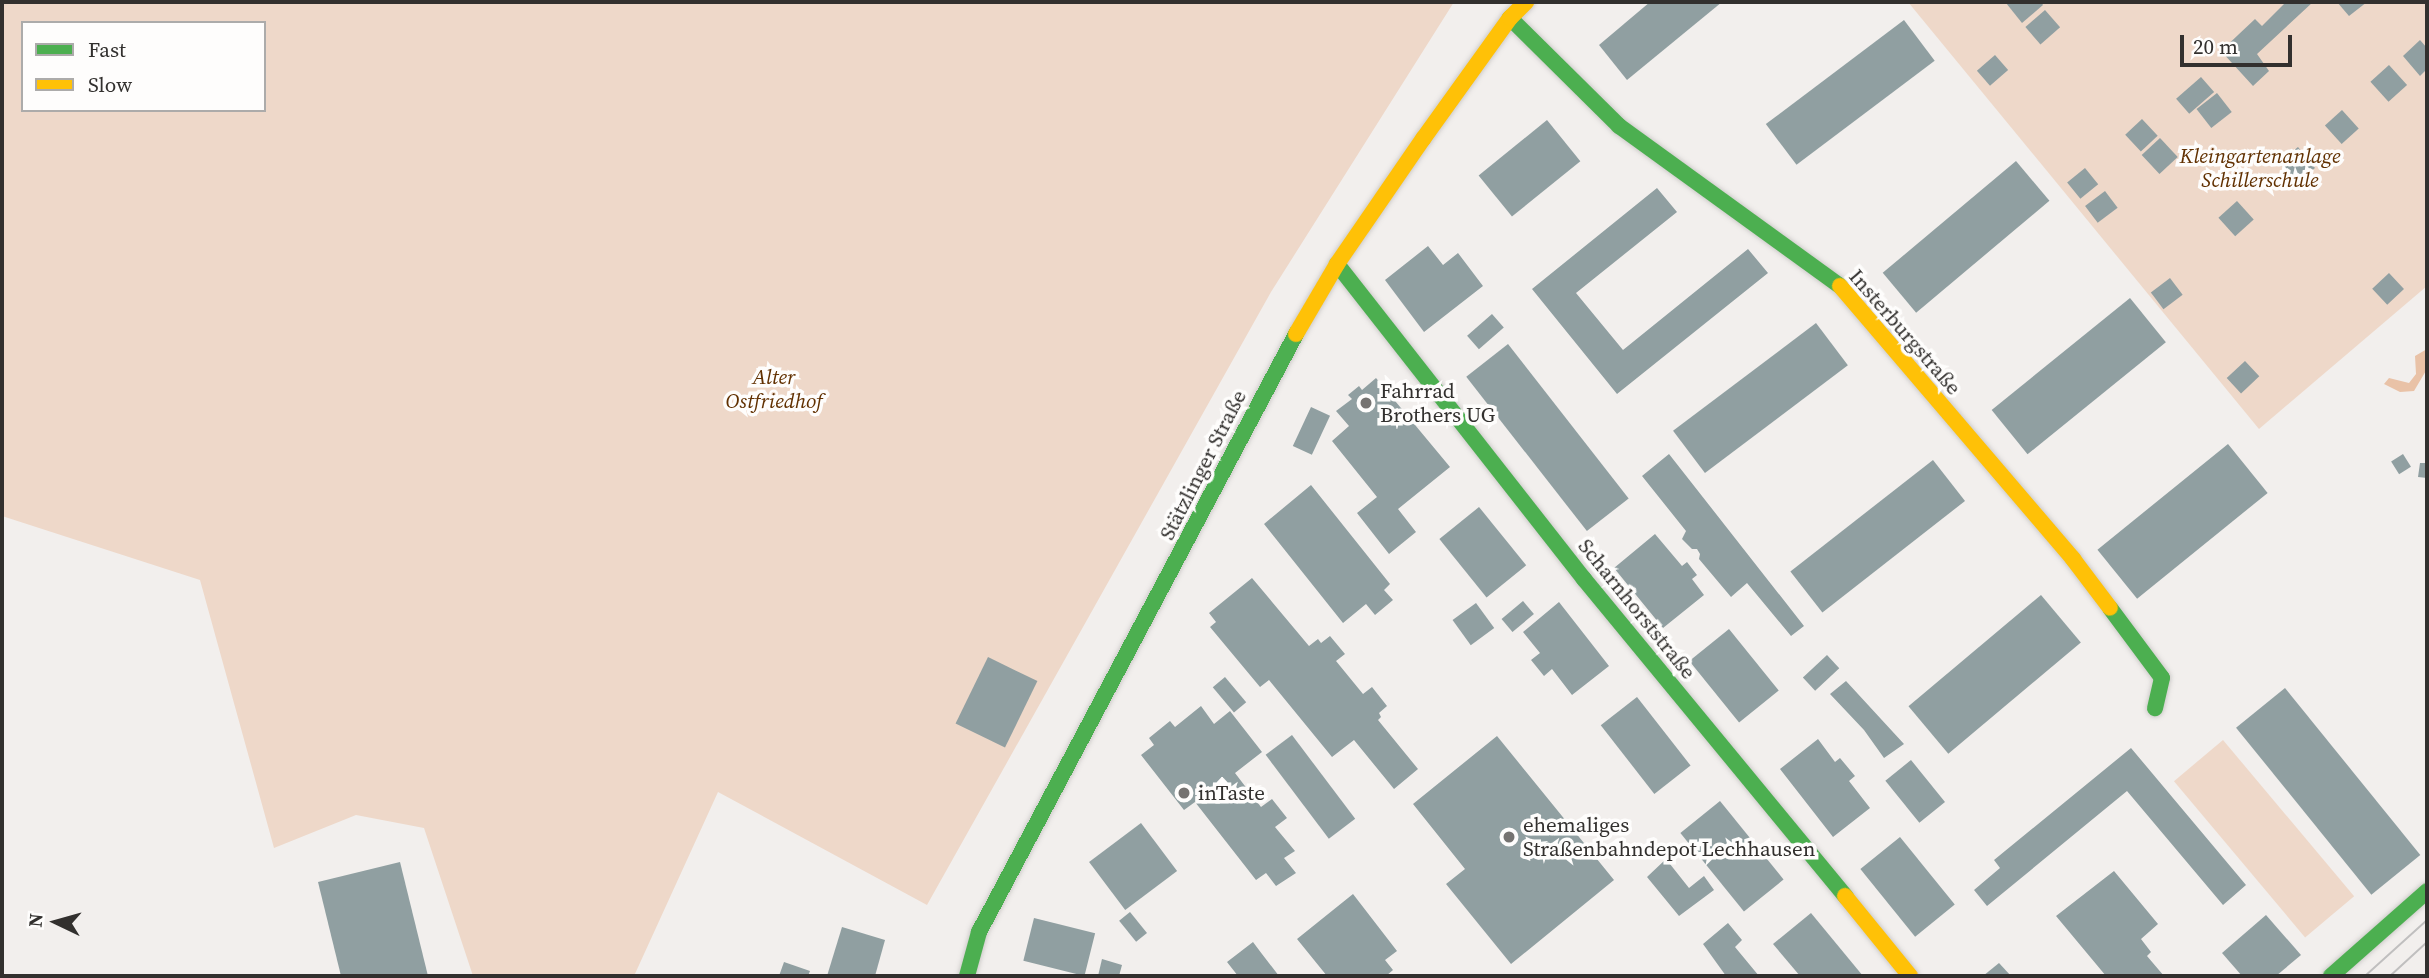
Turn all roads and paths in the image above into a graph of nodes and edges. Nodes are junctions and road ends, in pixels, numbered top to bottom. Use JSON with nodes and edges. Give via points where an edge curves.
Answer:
{"nodes":[{"id":1,"x":1526,"y":2,"type":"edge"},
{"id":2,"x":1510,"y":18,"type":"junction"},
{"id":3,"x":1337,"y":264,"type":"junction"},
{"id":4,"x":2155,"y":708,"type":"dead end"},
{"id":5,"x":2427,"y":891,"type":"edge"},
{"id":6,"x":967,"y":976,"type":"edge"},
{"id":7,"x":1910,"y":976,"type":"edge"},
{"id":8,"x":2331,"y":976,"type":"edge"}],
"edges":[{"from":1,"to":2,"type":"street","name":"Stätzlinger Straße"},
{"from":2,"to":3,"type":"street","name":"Stätzlinger Straße"},
{"from":2,"to":4,"type":"street","name":"Insterburgstraße","via":[[1619,126],[1838,284],[2081,569],[2162,678]]},
{"from":3,"to":6,"type":"street","name":"Stätzlinger Straße","via":[[1278,366],[979,932]]},
{"from":3,"to":7,"type":"street","name":"Scharnhorststraße","via":[[1574,565]]},
{"from":5,"to":8,"type":"street"}]}
